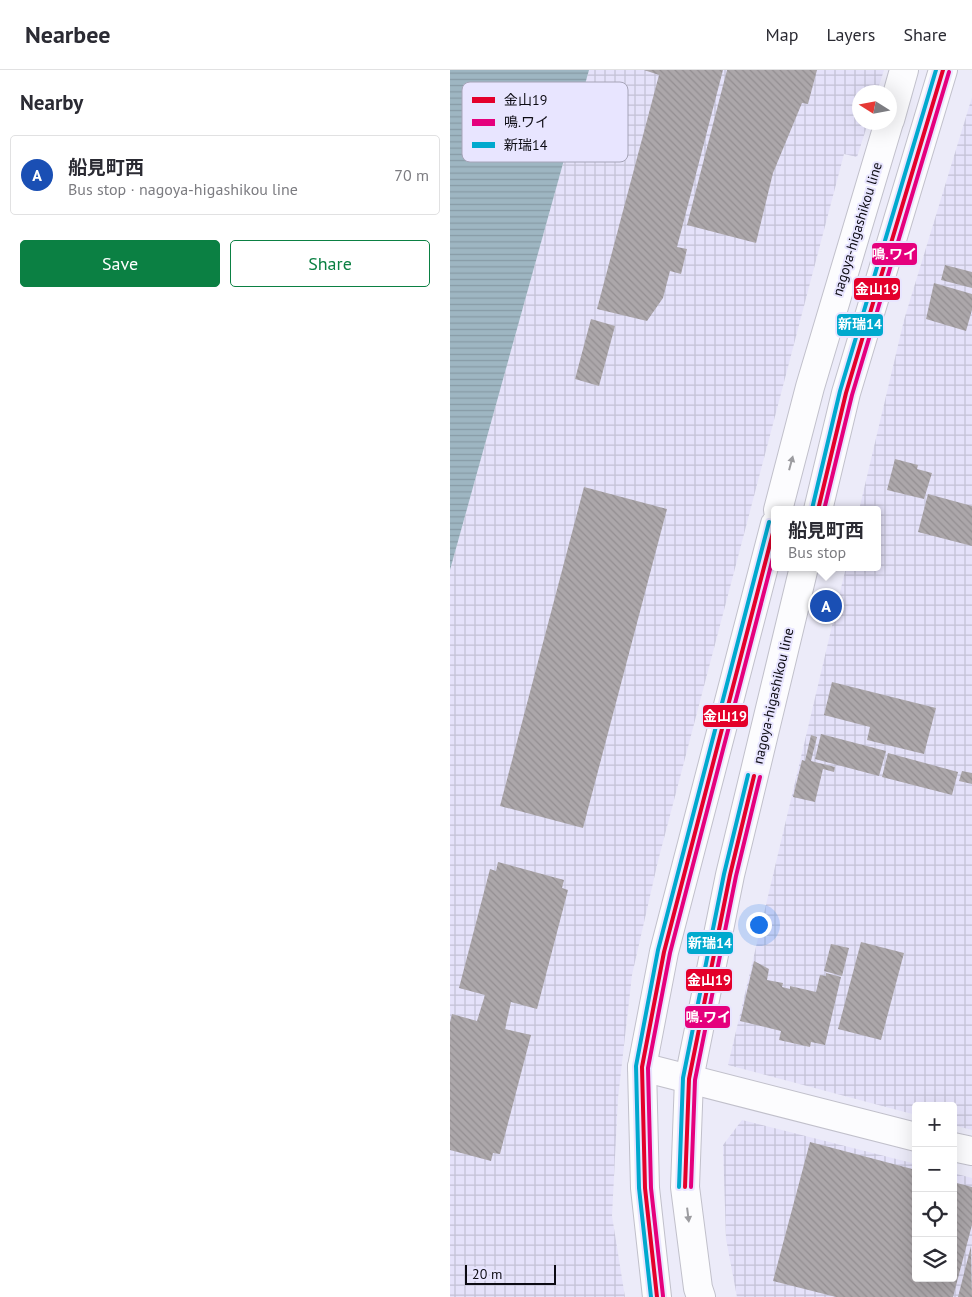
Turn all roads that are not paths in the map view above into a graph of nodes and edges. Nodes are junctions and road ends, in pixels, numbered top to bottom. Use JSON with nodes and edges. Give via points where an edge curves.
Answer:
{"nodes":[{"id":1,"x":904,"y":70,"type":"edge"},
{"id":2,"x":943,"y":70,"type":"edge"},
{"id":3,"x":897,"y":94,"type":"edge"},
{"id":4,"x":886,"y":130,"type":"edge"},
{"id":5,"x":779,"y":506,"type":"edge"},
{"id":6,"x":819,"y":506,"type":"edge"},
{"id":7,"x":771,"y":539,"type":"edge"},
{"id":8,"x":803,"y":571,"type":"edge"},
{"id":9,"x":642,"y":1067,"type":"junction"},
{"id":10,"x":689,"y":1079,"type":"junction"},
{"id":11,"x":912,"y":1136,"type":"edge"},
{"id":12,"x":957,"y":1147,"type":"edge"},
{"id":13,"x":972,"y":1151,"type":"edge"},
{"id":14,"x":657,"y":1297,"type":"edge"},
{"id":15,"x":701,"y":1297,"type":"edge"}],
"edges":[{"from":1,"to":3,"type":"main road","name":"nagoya-higashikou line"},
{"from":2,"to":6,"type":"main road","via":[[846,393]]},
{"from":5,"to":4,"type":"main road","name":"nagoya-higashikou line","one_way":true,"via":[[810,387]]},
{"from":7,"to":9,"type":"main road","via":[[664,952]]},
{"from":8,"to":10,"type":"main road","name":"nagoya-higashikou line","via":[[730,875]]},
{"from":9,"to":10,"type":"main road"},
{"from":9,"to":14,"type":"main road","via":[[645,1188]]},
{"from":10,"to":11,"type":"main road"},
{"from":10,"to":15,"type":"main road","name":"nagoya-higashikou line","one_way":true,"via":[[685,1186]]},
{"from":12,"to":13,"type":"main road"}]}
